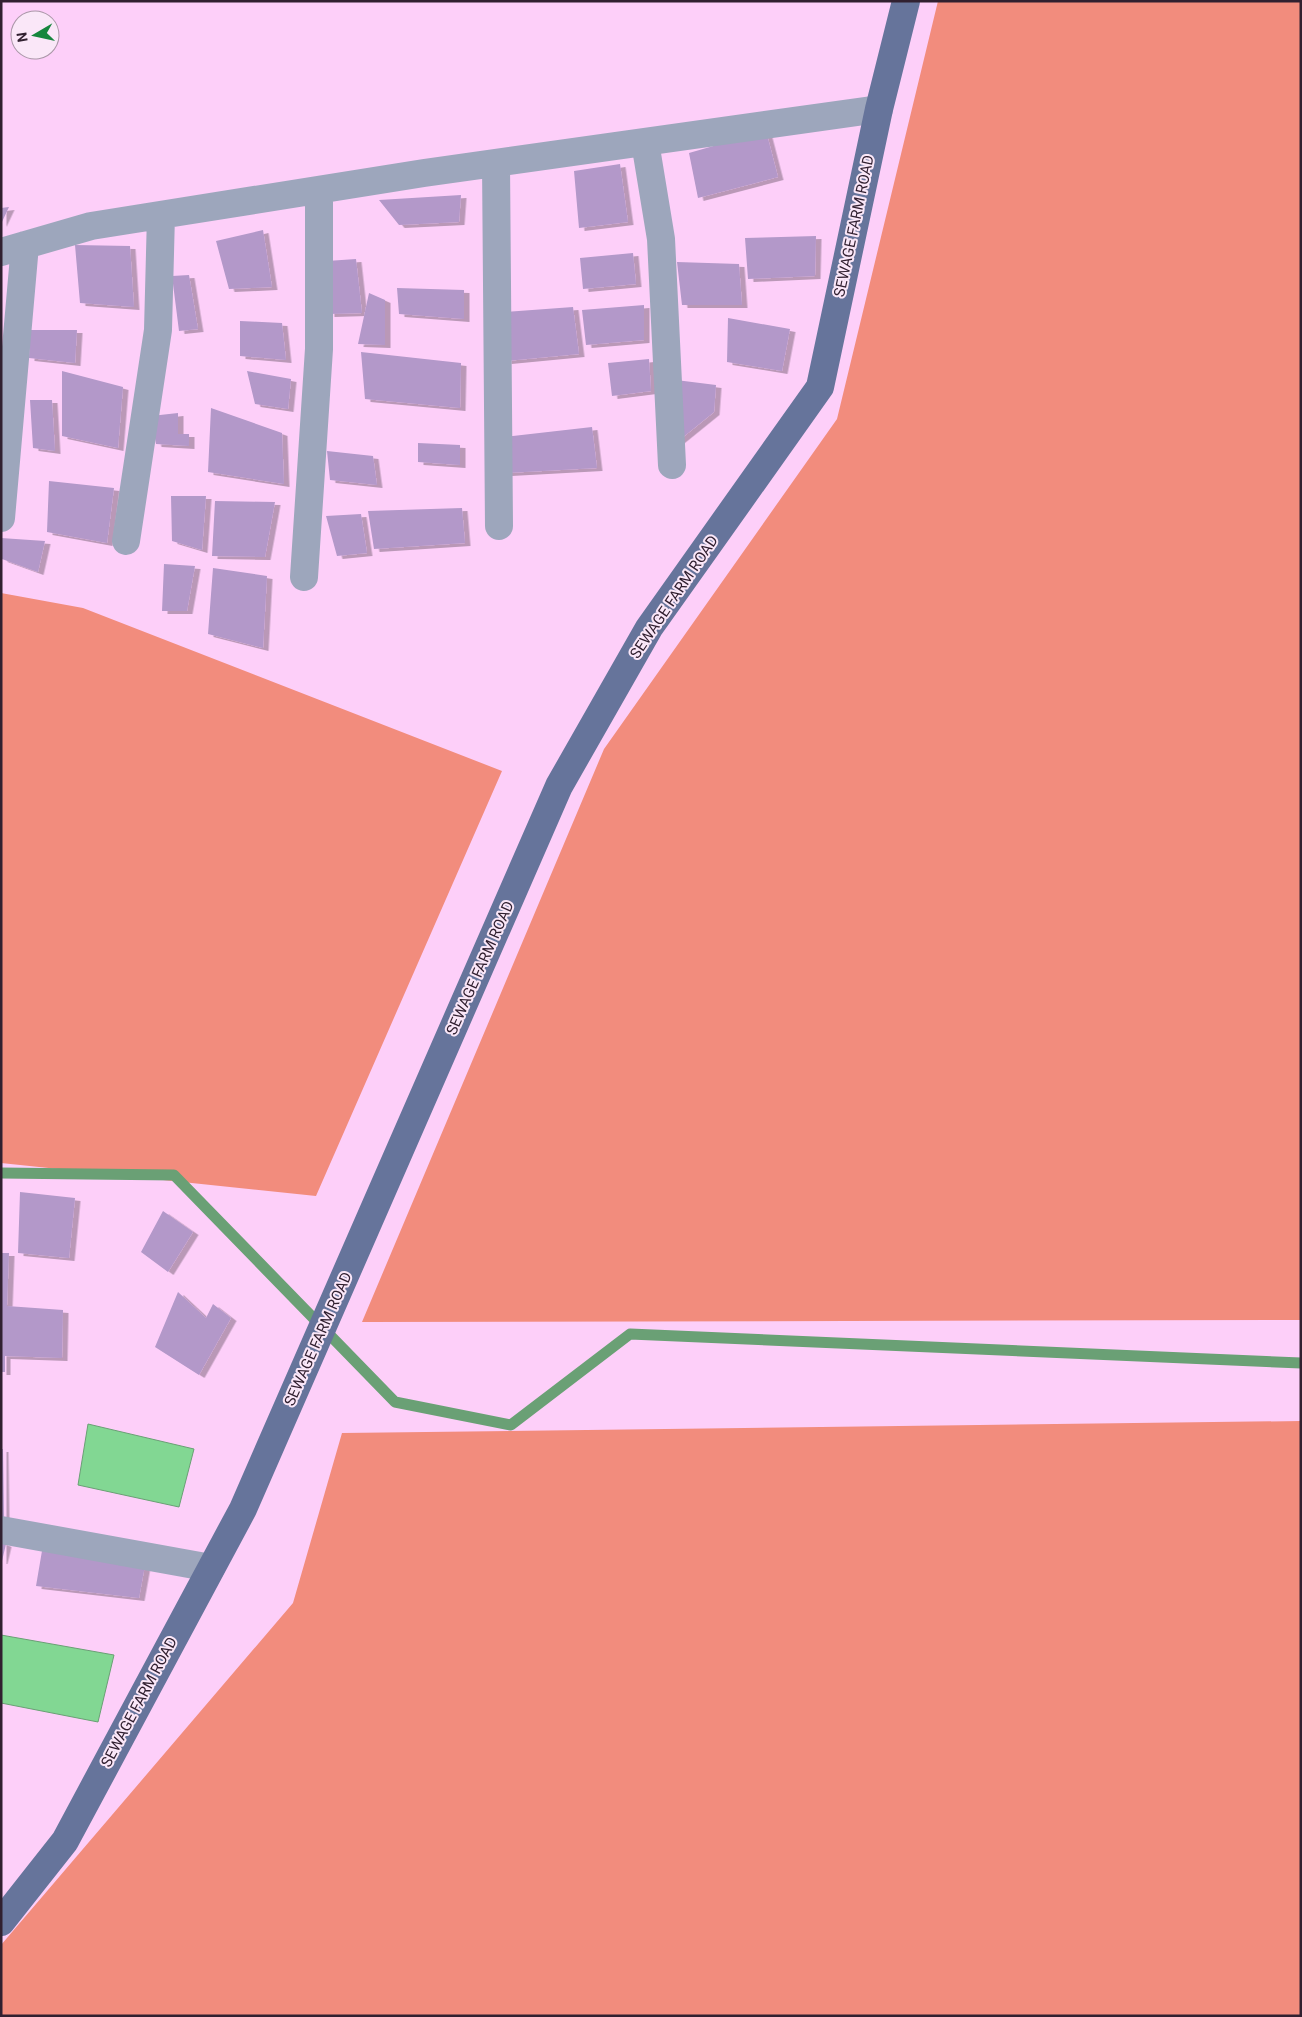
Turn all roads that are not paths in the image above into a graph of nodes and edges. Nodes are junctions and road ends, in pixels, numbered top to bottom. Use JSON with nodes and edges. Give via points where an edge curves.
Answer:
{"nodes":[{"id":1,"x":906,"y":1,"type":"edge"},
{"id":2,"x":879,"y":109,"type":"junction"},
{"id":3,"x":645,"y":142,"type":"junction"},
{"id":4,"x":496,"y":163,"type":"junction"},
{"id":5,"x":319,"y":190,"type":"junction"},
{"id":6,"x":162,"y":215,"type":"junction"},
{"id":7,"x":13,"y":248,"type":"edge"},
{"id":8,"x":672,"y":465,"type":"dead end"},
{"id":9,"x":1,"y":518,"type":"edge"},
{"id":10,"x":499,"y":526,"type":"dead end"},
{"id":11,"x":126,"y":541,"type":"dead end"},
{"id":12,"x":304,"y":577,"type":"dead end"},
{"id":13,"x":1,"y":1530,"type":"edge"},
{"id":14,"x":211,"y":1568,"type":"junction"},
{"id":15,"x":1,"y":1922,"type":"edge"}],
"edges":[{"from":1,"to":2,"type":"main road","name":"SEWAGE FARM ROAD"},
{"from":2,"to":3,"type":"street"},
{"from":2,"to":14,"type":"main road","name":"SEWAGE FARM ROAD","via":[[820,387],[649,628],[560,786],[243,1509]]},
{"from":3,"to":4,"type":"street"},
{"from":3,"to":8,"type":"street","via":[[661,238]]},
{"from":4,"to":5,"type":"street"},
{"from":4,"to":10,"type":"street"},
{"from":5,"to":6,"type":"street"},
{"from":5,"to":12,"type":"street","via":[[319,349]]},
{"from":6,"to":7,"type":"street","via":[[91,226]]},
{"from":6,"to":11,"type":"street","via":[[158,330]]},
{"from":7,"to":9,"type":"street"},
{"from":13,"to":14,"type":"street"},
{"from":14,"to":15,"type":"main road","name":"SEWAGE FARM ROAD","via":[[65,1841]]}]}
